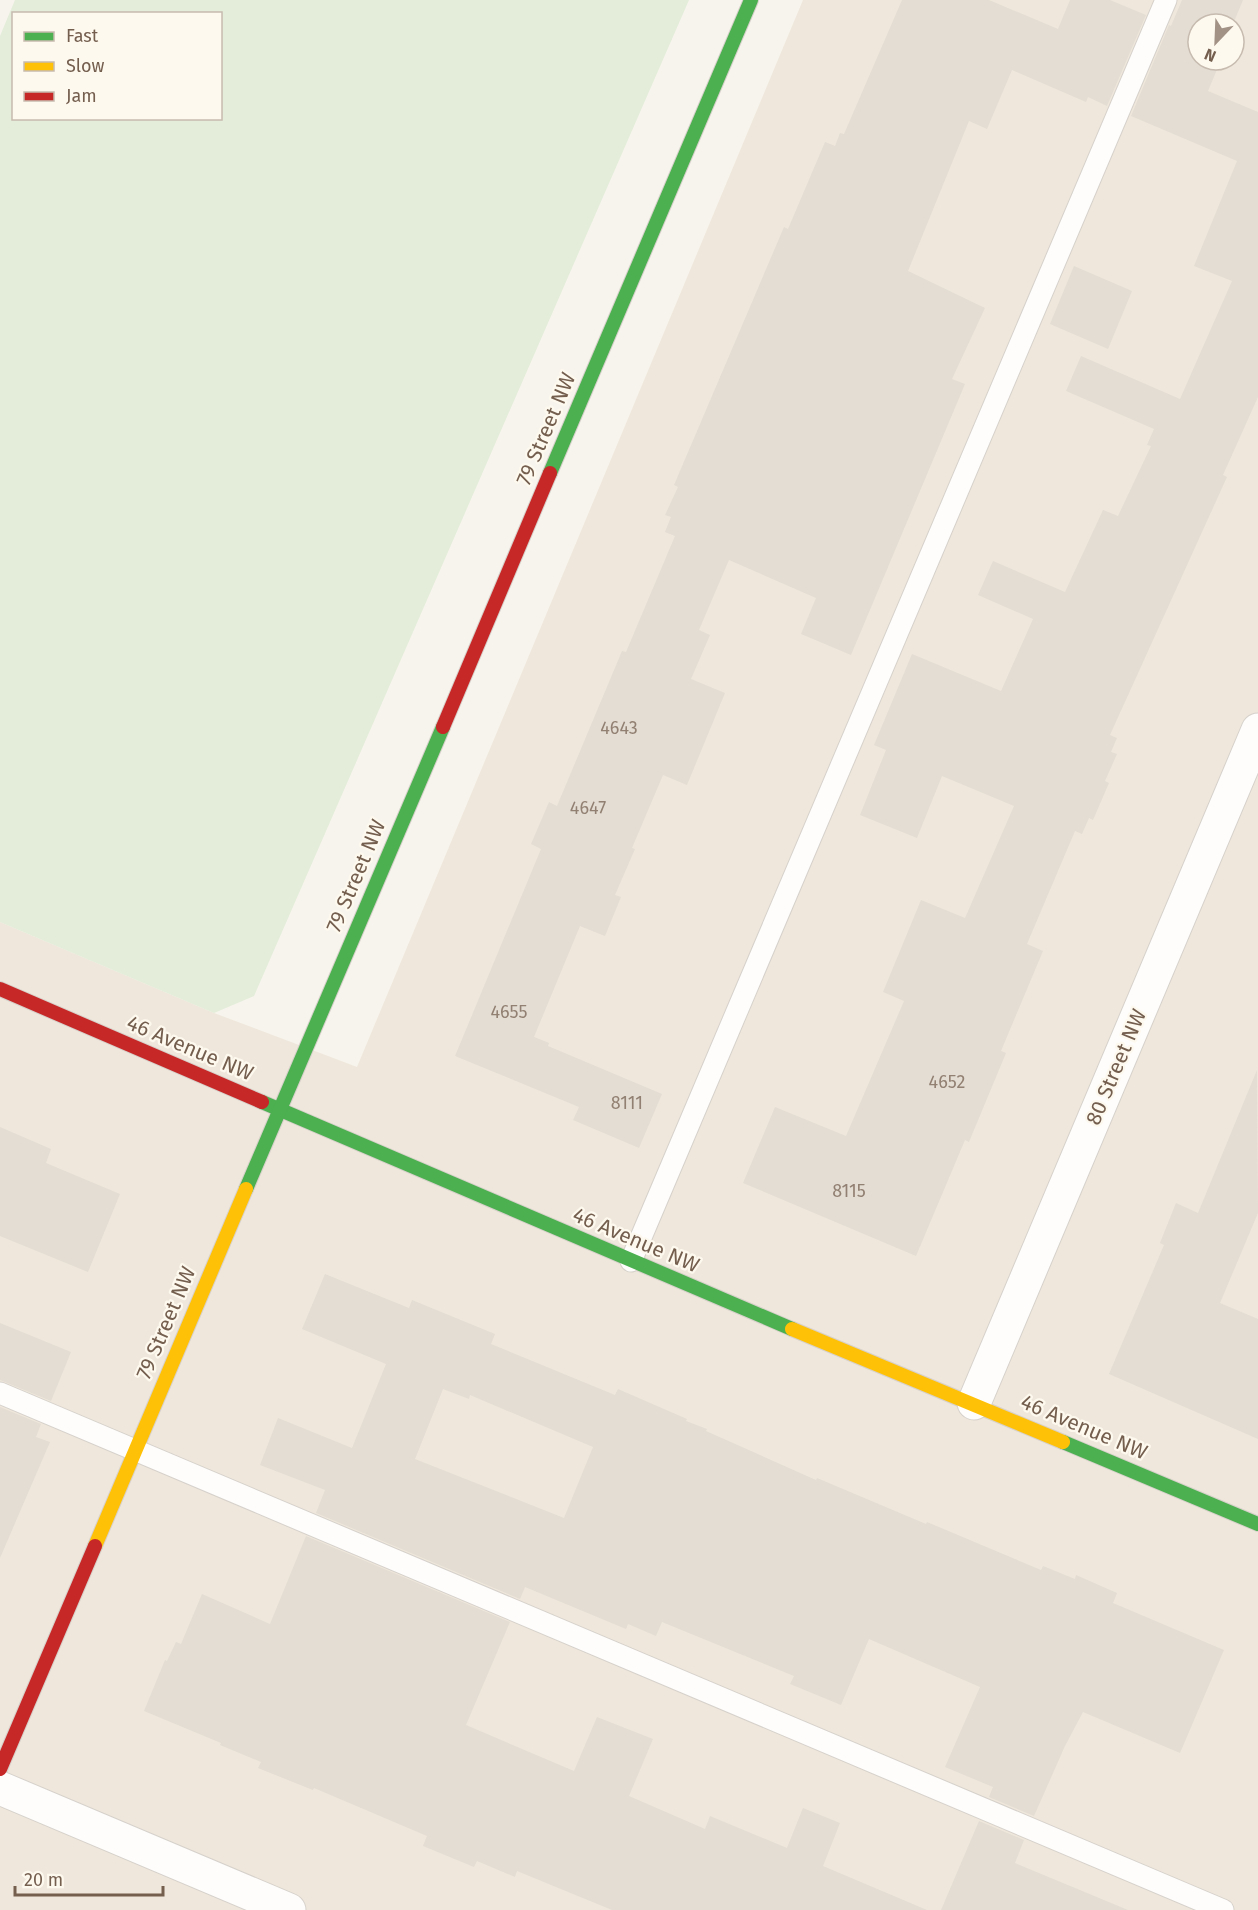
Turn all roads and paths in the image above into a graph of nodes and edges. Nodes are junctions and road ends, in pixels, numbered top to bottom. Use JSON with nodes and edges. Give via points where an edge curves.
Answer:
{"nodes":[{"id":1,"x":751,"y":0,"type":"edge"},
{"id":2,"x":1166,"y":0,"type":"edge"},
{"id":3,"x":1258,"y":730,"type":"edge"},
{"id":4,"x":0,"y":989,"type":"edge"},
{"id":5,"x":279,"y":1110,"type":"junction"},
{"id":6,"x":631,"y":1261,"type":"junction"},
{"id":7,"x":0,"y":1393,"type":"edge"},
{"id":8,"x":974,"y":1403,"type":"junction"},
{"id":9,"x":136,"y":1450,"type":"junction"},
{"id":10,"x":1258,"y":1524,"type":"edge"},
{"id":11,"x":0,"y":1768,"type":"edge"},
{"id":12,"x":0,"y":1788,"type":"edge"},
{"id":13,"x":290,"y":1910,"type":"edge"},
{"id":14,"x":1223,"y":1910,"type":"edge"}],
"edges":[{"from":1,"to":5,"type":"street","name":"79 Street NW"},
{"from":2,"to":6,"type":"lane"},
{"from":3,"to":8,"type":"street","name":"80 Street NW"},
{"from":4,"to":5,"type":"street","name":"46 Avenue NW"},
{"from":5,"to":6,"type":"street","name":"46 Avenue NW"},
{"from":5,"to":9,"type":"street","name":"79 Street NW"},
{"from":6,"to":8,"type":"street","name":"46 Avenue NW"},
{"from":7,"to":9,"type":"lane"},
{"from":8,"to":10,"type":"street","name":"46 Avenue NW"},
{"from":9,"to":11,"type":"street","name":"79 Street NW"},
{"from":9,"to":14,"type":"lane"},
{"from":12,"to":13,"type":"street"}]}
